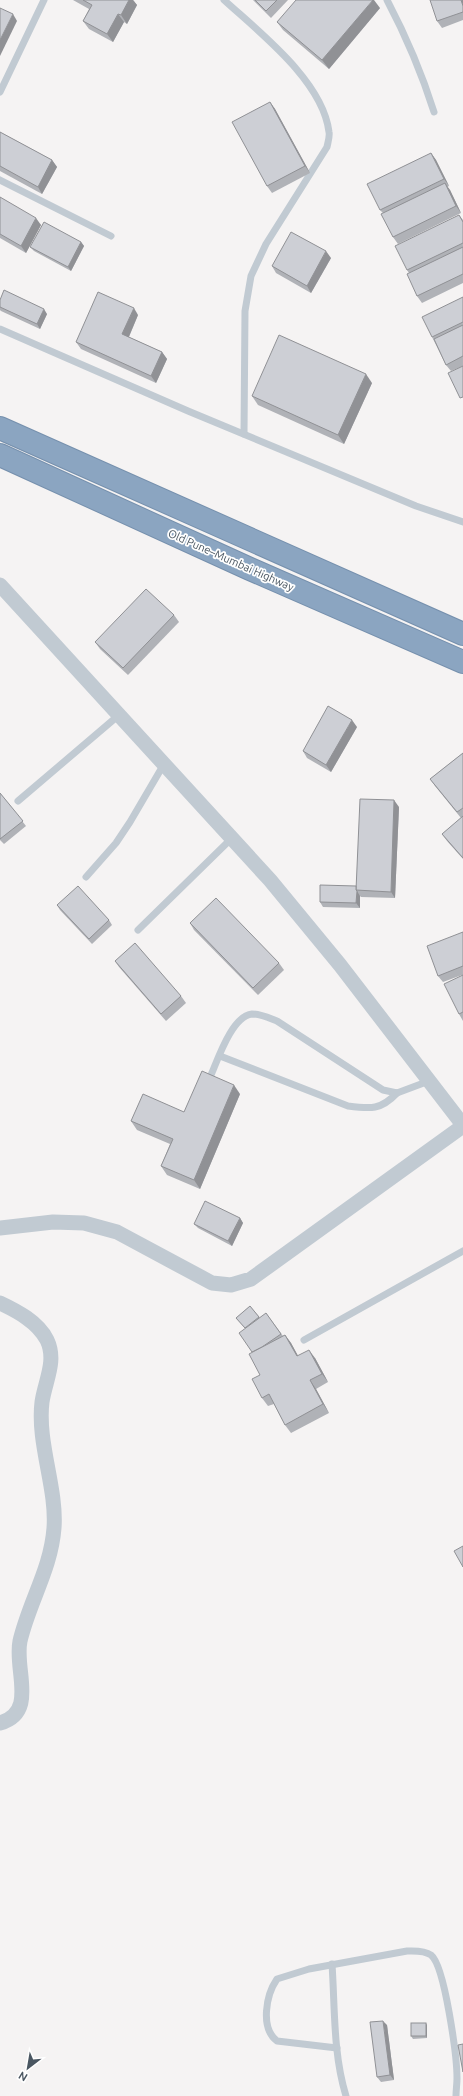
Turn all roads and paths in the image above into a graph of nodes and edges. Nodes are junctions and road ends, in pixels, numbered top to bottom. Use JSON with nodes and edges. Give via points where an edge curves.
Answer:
{"nodes":[{"id":1,"x":44,"y":0,"type":"edge"},
{"id":2,"x":224,"y":0,"type":"edge"},
{"id":3,"x":387,"y":0,"type":"edge"},
{"id":4,"x":0,"y":92,"type":"edge"},
{"id":5,"x":434,"y":112,"type":"dead end"},
{"id":6,"x":0,"y":180,"type":"edge"},
{"id":7,"x":111,"y":236,"type":"dead end"},
{"id":8,"x":0,"y":329,"type":"edge"},
{"id":9,"x":0,"y":428,"type":"edge"},
{"id":10,"x":244,"y":434,"type":"junction"},
{"id":11,"x":0,"y":455,"type":"edge"},
{"id":12,"x":463,"y":522,"type":"edge"},
{"id":13,"x":0,"y":585,"type":"edge"},
{"id":14,"x":463,"y":634,"type":"edge"},
{"id":15,"x":463,"y":662,"type":"edge"},
{"id":16,"x":119,"y":715,"type":"junction"},
{"id":17,"x":164,"y":764,"type":"junction"},
{"id":18,"x":18,"y":801,"type":"dead end"},
{"id":19,"x":232,"y":838,"type":"junction"},
{"id":20,"x":86,"y":877,"type":"dead end"},
{"id":21,"x":138,"y":930,"type":"dead end"},
{"id":22,"x":220,"y":1056,"type":"junction"},
{"id":23,"x":211,"y":1075,"type":"edge"},
{"id":24,"x":429,"y":1080,"type":"junction"},
{"id":25,"x":397,"y":1093,"type":"junction"},
{"id":26,"x":463,"y":1125,"type":"edge"},
{"id":27,"x":0,"y":1228,"type":"edge"},
{"id":28,"x":463,"y":1251,"type":"edge"},
{"id":29,"x":0,"y":1302,"type":"edge"},
{"id":30,"x":304,"y":1340,"type":"dead end"},
{"id":31,"x":0,"y":1723,"type":"edge"},
{"id":32,"x":332,"y":1964,"type":"junction"},
{"id":33,"x":337,"y":2048,"type":"junction"},
{"id":34,"x":346,"y":2096,"type":"edge"},
{"id":35,"x":456,"y":2096,"type":"edge"}],
"edges":[{"from":1,"to":4,"type":"lane"},
{"from":2,"to":10,"type":"lane","via":[[292,64],[312,90],[324,114],[329,132],[327,147],[266,244],[251,276],[245,312]]},
{"from":3,"to":5,"type":"lane","via":[[400,25]]},
{"from":6,"to":7,"type":"lane"},
{"from":8,"to":10,"type":"lane"},
{"from":9,"to":14,"type":"highway"},
{"from":10,"to":12,"type":"lane","via":[[416,506]]},
{"from":11,"to":15,"type":"highway","name":"Old Pune–Mumbai Highway","via":[[250,570]]},
{"from":13,"to":16,"type":"street"},
{"from":16,"to":17,"type":"street"},
{"from":16,"to":18,"type":"lane"},
{"from":17,"to":19,"type":"street"},
{"from":17,"to":20,"type":"lane","via":[[123,833]]},
{"from":19,"to":21,"type":"lane"},
{"from":19,"to":24,"type":"street","via":[[340,965]]},
{"from":22,"to":23,"type":"lane"},
{"from":22,"to":25,"type":"lane","via":[[348,1106],[367,1109],[378,1107],[388,1103]]},
{"from":22,"to":25,"type":"lane","via":[[239,1021],[251,1014],[262,1015],[276,1021],[383,1090]]},
{"from":24,"to":25,"type":"lane"},
{"from":24,"to":26,"type":"street"},
{"from":26,"to":27,"type":"street","via":[[251,1279],[231,1285],[212,1283],[117,1232],[84,1223],[53,1222]]},
{"from":28,"to":30,"type":"lane"},
{"from":29,"to":31,"type":"street","via":[[33,1323],[47,1340],[52,1359],[42,1402],[42,1433],[54,1527],[49,1561],[20,1642],[19,1665],[23,1696],[18,1711],[11,1720]]},
{"from":32,"to":33,"type":"lane"},
{"from":32,"to":33,"type":"lane","via":[[277,1979],[272,1985],[269,1998],[268,2029],[270,2036],[277,2042]]},
{"from":32,"to":35,"type":"lane","via":[[407,1951],[420,1951],[431,1955],[438,1965],[444,1986],[457,2077]]},
{"from":33,"to":34,"type":"lane","via":[[341,2081]]}]}
